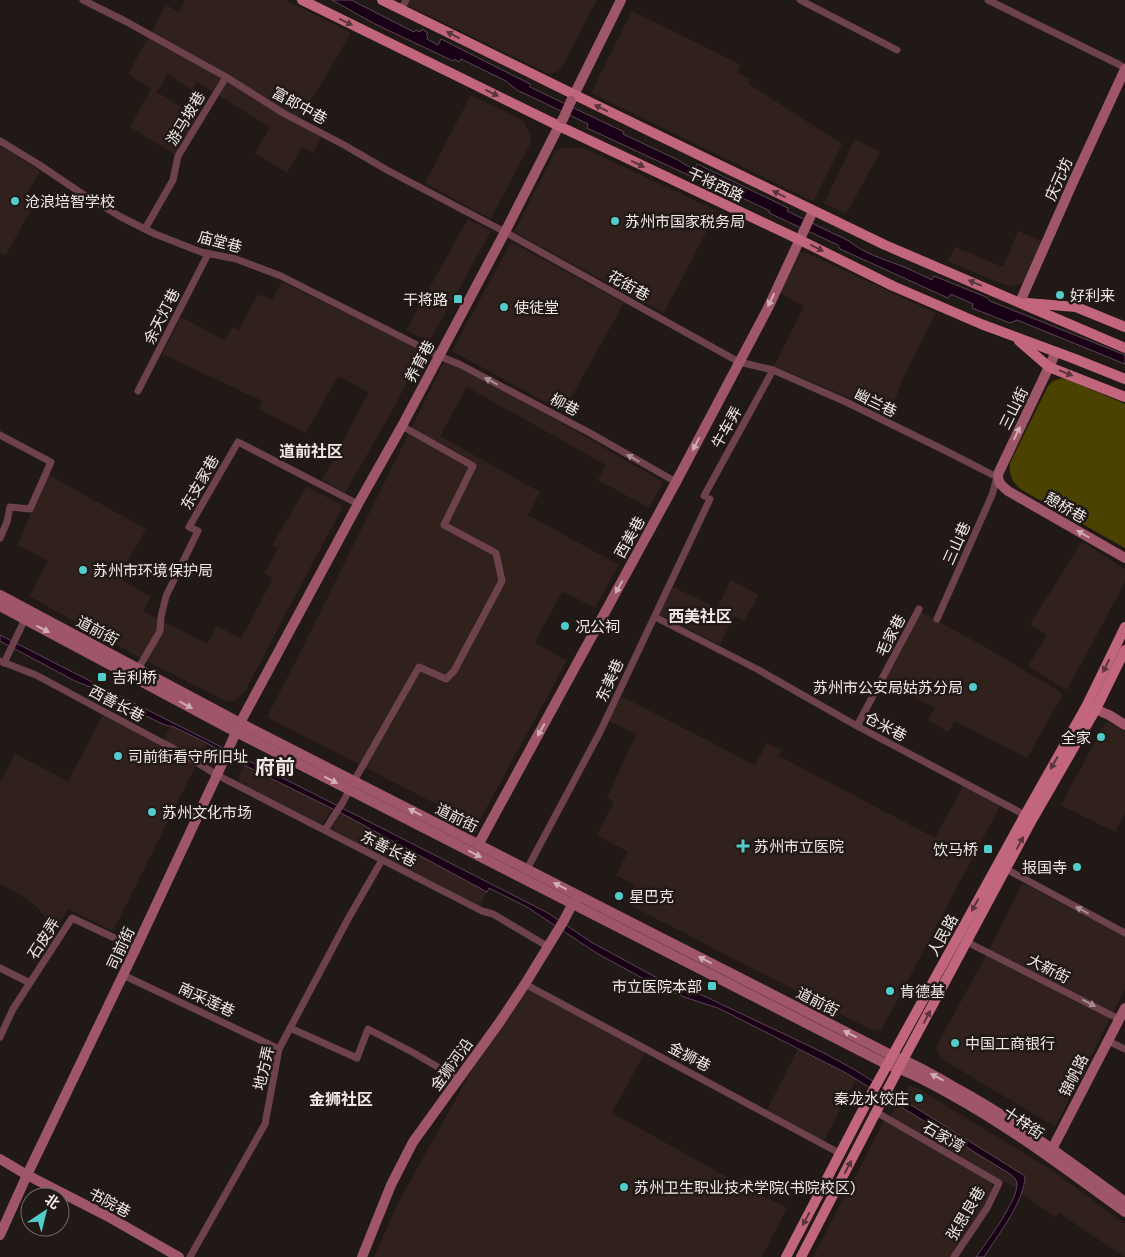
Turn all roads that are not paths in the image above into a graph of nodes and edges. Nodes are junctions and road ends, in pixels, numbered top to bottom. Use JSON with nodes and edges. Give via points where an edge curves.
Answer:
{"nodes":[{"id":1,"x":83,"y":0,"type":"edge"},
{"id":2,"x":302,"y":0,"type":"edge"},
{"id":3,"x":382,"y":0,"type":"edge"},
{"id":4,"x":621,"y":0,"type":"edge"},
{"id":5,"x":800,"y":0,"type":"edge"},
{"id":6,"x":988,"y":0,"type":"edge"},
{"id":7,"x":404,"y":5,"type":"edge"},
{"id":8,"x":897,"y":50,"type":"dead end"},
{"id":9,"x":1125,"y":69,"type":"edge"},
{"id":10,"x":226,"y":77,"type":"junction"},
{"id":11,"x":573,"y":98,"type":"junction"},
{"id":12,"x":561,"y":123,"type":"junction"},
{"id":13,"x":0,"y":141,"type":"edge"},
{"id":14,"x":812,"y":215,"type":"junction"},
{"id":15,"x":145,"y":229,"type":"junction"},
{"id":16,"x":505,"y":232,"type":"junction"},
{"id":17,"x":802,"y":236,"type":"junction"},
{"id":18,"x":208,"y":254,"type":"junction"},
{"id":19,"x":1020,"y":302,"type":"junction"},
{"id":20,"x":1076,"y":307,"type":"junction"},
{"id":21,"x":1068,"y":324,"type":"junction"},
{"id":22,"x":1125,"y":327,"type":"edge"},
{"id":23,"x":1012,"y":336,"type":"junction"},
{"id":24,"x":1125,"y":348,"type":"edge"},
{"id":25,"x":1056,"y":352,"type":"junction"},
{"id":26,"x":439,"y":356,"type":"junction"},
{"id":27,"x":739,"y":362,"type":"junction"},
{"id":28,"x":1049,"y":367,"type":"junction"},
{"id":29,"x":773,"y":370,"type":"junction"},
{"id":30,"x":1125,"y":379,"type":"edge"},
{"id":31,"x":138,"y":391,"type":"dead end"},
{"id":32,"x":1125,"y":397,"type":"edge"},
{"id":33,"x":402,"y":426,"type":"junction"},
{"id":34,"x":0,"y":435,"type":"edge"},
{"id":35,"x":997,"y":477,"type":"junction"},
{"id":36,"x":676,"y":482,"type":"junction"},
{"id":37,"x":707,"y":498,"type":"joint"},
{"id":38,"x":358,"y":504,"type":"junction"},
{"id":39,"x":0,"y":538,"type":"edge"},
{"id":40,"x":1125,"y":558,"type":"edge"},
{"id":41,"x":0,"y":595,"type":"edge"},
{"id":42,"x":0,"y":606,"type":"edge"},
{"id":43,"x":919,"y":610,"type":"dead end"},
{"id":44,"x":655,"y":617,"type":"junction"},
{"id":45,"x":937,"y":618,"type":"dead end"},
{"id":46,"x":25,"y":619,"type":"junction"},
{"id":47,"x":1125,"y":627,"type":"edge"},
{"id":48,"x":1125,"y":650,"type":"edge"},
{"id":49,"x":2,"y":662,"type":"edge"},
{"id":50,"x":138,"y":669,"type":"junction"},
{"id":51,"x":1091,"y":707,"type":"junction"},
{"id":52,"x":1125,"y":725,"type":"edge"},
{"id":53,"x":857,"y":726,"type":"junction"},
{"id":54,"x":238,"y":727,"type":"junction"},
{"id":55,"x":217,"y":775,"type":"junction"},
{"id":56,"x":352,"y":785,"type":"junction"},
{"id":57,"x":1025,"y":815,"type":"junction"},
{"id":58,"x":325,"y":830,"type":"junction"},
{"id":59,"x":478,"y":844,"type":"junction"},
{"id":60,"x":382,"y":860,"type":"junction"},
{"id":61,"x":527,"y":869,"type":"junction"},
{"id":62,"x":1006,"y":869,"type":"junction"},
{"id":63,"x":575,"y":900,"type":"junction"},
{"id":64,"x":1125,"y":933,"type":"edge"},
{"id":65,"x":967,"y":942,"type":"junction"},
{"id":66,"x":547,"y":946,"type":"junction"},
{"id":67,"x":136,"y":948,"type":"junction"},
{"id":68,"x":0,"y":968,"type":"edge"},
{"id":69,"x":123,"y":975,"type":"junction"},
{"id":70,"x":30,"y":983,"type":"junction"},
{"id":71,"x":525,"y":984,"type":"junction"},
{"id":72,"x":1125,"y":1008,"type":"edge"},
{"id":73,"x":1119,"y":1019,"type":"junction"},
{"id":74,"x":290,"y":1028,"type":"junction"},
{"id":75,"x":0,"y":1037,"type":"edge"},
{"id":76,"x":1108,"y":1041,"type":"junction"},
{"id":77,"x":279,"y":1049,"type":"junction"},
{"id":78,"x":1125,"y":1049,"type":"edge"},
{"id":79,"x":890,"y":1061,"type":"junction"},
{"id":80,"x":901,"y":1064,"type":"junction"},
{"id":81,"x":458,"y":1079,"type":"junction"},
{"id":82,"x":877,"y":1110,"type":"junction"},
{"id":83,"x":1050,"y":1152,"type":"junction"},
{"id":84,"x":840,"y":1154,"type":"junction"},
{"id":85,"x":0,"y":1159,"type":"edge"},
{"id":86,"x":27,"y":1175,"type":"junction"},
{"id":87,"x":999,"y":1184,"type":"joint"},
{"id":88,"x":1125,"y":1202,"type":"edge"},
{"id":89,"x":1125,"y":1212,"type":"edge"},
{"id":90,"x":0,"y":1235,"type":"edge"},
{"id":91,"x":179,"y":1257,"type":"edge"},
{"id":92,"x":190,"y":1257,"type":"edge"},
{"id":93,"x":362,"y":1257,"type":"edge"},
{"id":94,"x":786,"y":1257,"type":"edge"},
{"id":95,"x":801,"y":1257,"type":"edge"},
{"id":96,"x":954,"y":1257,"type":"edge"}],
"edges":[{"from":1,"to":10,"type":"street","name":"富郎中巷"},
{"from":2,"to":12,"type":"main road","name":"干将西路","one_way":true},
{"from":3,"to":7,"type":"main road","name":"干将西路"},
{"from":4,"to":11,"type":"main road","name":"养育巷"},
{"from":5,"to":8,"type":"street"},
{"from":6,"to":9,"type":"street"},
{"from":11,"to":7,"type":"main road","name":"干将西路","one_way":true},
{"from":9,"to":19,"type":"main road","name":"庆元坊"},
{"from":10,"to":15,"type":"street","name":"游马坡巷","via":[[178,156],[173,180]]},
{"from":10,"to":16,"type":"street","name":"富郎中巷","via":[[283,113]]},
{"from":11,"to":12,"type":"main road","name":"养育巷","bridge":true},
{"from":14,"to":11,"type":"main road","name":"干将西路","one_way":true},
{"from":12,"to":16,"type":"main road","name":"养育巷"},
{"from":12,"to":17,"type":"main road","name":"干将西路","one_way":true},
{"from":13,"to":15,"type":"street","name":"庙堂巷","via":[[120,217]]},
{"from":14,"to":17,"type":"main road","name":"西美巷"},
{"from":19,"to":14,"type":"main road","name":"干将西路","one_way":true},
{"from":15,"to":18,"type":"street","name":"庙堂巷"},
{"from":16,"to":26,"type":"main road","name":"养育巷"},
{"from":16,"to":27,"type":"street","name":"花街巷"},
{"from":17,"to":23,"type":"main road","name":"干将西路","one_way":true,"via":[[918,297]]},
{"from":17,"to":27,"type":"main road","name":"西美巷","one_way":true},
{"from":18,"to":26,"type":"street","name":"庙堂巷","via":[[236,259],[281,276]]},
{"from":18,"to":31,"type":"street","name":"余天灯巷"},
{"from":19,"to":20,"type":"main road"},
{"from":19,"to":21,"type":"main road","name":"干将西路"},
{"from":20,"to":21,"type":"main road"},
{"from":20,"to":22,"type":"main road"},
{"from":21,"to":24,"type":"main road","name":"干将西路"},
{"from":23,"to":25,"type":"main road","name":"干将西路"},
{"from":23,"to":28,"type":"main road"},
{"from":25,"to":28,"type":"main road","name":"三山街"},
{"from":25,"to":30,"type":"main road","name":"干将西路"},
{"from":26,"to":33,"type":"main road","name":"养育巷"},
{"from":36,"to":26,"type":"street","name":"柳巷","one_way":true,"via":[[590,433]]},
{"from":27,"to":29,"type":"street","name":"幽兰巷"},
{"from":27,"to":36,"type":"main road","name":"西美巷","one_way":true},
{"from":28,"to":32,"type":"main road","one_way":true},
{"from":35,"to":28,"type":"main road","name":"三山街","one_way":true},
{"from":29,"to":35,"type":"street","name":"幽兰巷","via":[[846,402]]},
{"from":29,"to":37,"type":"street","name":"牛车弄"},
{"from":33,"to":38,"type":"main road","name":"养育巷"},
{"from":33,"to":56,"type":"street","via":[[473,466],[444,526],[496,553],[502,581],[454,671],[446,680],[419,667]]},
{"from":34,"to":39,"type":"street","via":[[51,462],[30,509],[10,507]]},
{"from":40,"to":35,"type":"main road","name":"憩桥巷","one_way":true,"via":[[1008,491]]},
{"from":35,"to":45,"type":"street","name":"三山巷"},
{"from":36,"to":59,"type":"main road","name":"西美巷","one_way":true},
{"from":37,"to":44,"type":"street","name":"东美巷"},
{"from":38,"to":50,"type":"street","name":"东支家巷","via":[[238,442],[190,527],[198,531],[166,596],[160,631]]},
{"from":38,"to":54,"type":"main road","name":"养育巷"},
{"from":41,"to":50,"type":"main road","name":"道前街"},
{"from":42,"to":46,"type":"main road","name":"道前街"},
{"from":43,"to":53,"type":"street","name":"毛家巷"},
{"from":44,"to":53,"type":"street","name":"仓米巷","via":[[757,669]]},
{"from":44,"to":61,"type":"street","name":"东美巷","via":[[600,732]]},
{"from":46,"to":49,"type":"street"},
{"from":46,"to":54,"type":"main road","name":"道前街","one_way":true},
{"from":47,"to":51,"type":"main road","name":"人民路","one_way":true},
{"from":48,"to":51,"type":"main road","name":"人民路"},
{"from":49,"to":55,"type":"street","name":"西善长巷","via":[[36,675]]},
{"from":50,"to":54,"type":"main road","name":"道前街"},
{"from":51,"to":52,"type":"main road"},
{"from":51,"to":57,"type":"main road","name":"人民路","one_way":true},
{"from":62,"to":51,"type":"main road","name":"人民路","one_way":true},
{"from":53,"to":57,"type":"street","name":"仓米巷"},
{"from":54,"to":55,"type":"main road","name":"司前街"},
{"from":54,"to":56,"type":"main road","name":"道前街"},
{"from":55,"to":58,"type":"street","name":"东善长巷"},
{"from":55,"to":67,"type":"main road","name":"司前街"},
{"from":56,"to":58,"type":"street"},
{"from":59,"to":56,"type":"main road","name":"道前街","one_way":true},
{"from":56,"to":63,"type":"main road","name":"道前街","one_way":true},
{"from":57,"to":79,"type":"main road","name":"人民路","one_way":true},
{"from":58,"to":60,"type":"street","name":"东善长巷"},
{"from":59,"to":61,"type":"main road","name":"道前街"},
{"from":60,"to":66,"type":"street","name":"东善长巷","via":[[493,914]]},
{"from":60,"to":74,"type":"street","name":"地方弄"},
{"from":63,"to":61,"type":"main road","name":"道前街","one_way":true},
{"from":64,"to":62,"type":"street","one_way":true},
{"from":62,"to":65,"type":"main road","name":"人民路"},
{"from":63,"to":66,"type":"main road","name":"金狮河沿"},
{"from":63,"to":79,"type":"main road","name":"道前街"},
{"from":65,"to":73,"type":"street","name":"大新街","one_way":true},
{"from":80,"to":65,"type":"main road","name":"人民路","one_way":true},
{"from":66,"to":71,"type":"main road","name":"金狮河沿"},
{"from":67,"to":69,"type":"main road","name":"司前街"},
{"from":67,"to":70,"type":"street","name":"石皮弄","via":[[72,918]]},
{"from":68,"to":70,"type":"street"},
{"from":69,"to":77,"type":"street","name":"南采莲巷"},
{"from":69,"to":86,"type":"main road","name":"司前街"},
{"from":70,"to":75,"type":"street"},
{"from":71,"to":81,"type":"main road","name":"金狮河沿"},
{"from":71,"to":84,"type":"street","name":"金狮巷"},
{"from":72,"to":73,"type":"main road","name":"锦帆路"},
{"from":73,"to":76,"type":"main road","name":"锦帆路"},
{"from":74,"to":77,"type":"street","name":"地方弄"},
{"from":74,"to":81,"type":"street","via":[[357,1058],[368,1029]]},
{"from":76,"to":78,"type":"street"},
{"from":76,"to":83,"type":"main road","name":"锦帆路"},
{"from":77,"to":92,"type":"street","name":"地方弄","via":[[265,1124]]},
{"from":79,"to":80,"type":"main road","name":"道前街"},
{"from":79,"to":84,"type":"main road","name":"人民路"},
{"from":80,"to":82,"type":"main road","name":"人民路"},
{"from":80,"to":83,"type":"main road","name":"十梓街"},
{"from":81,"to":93,"type":"main road","name":"金狮河沿","via":[[417,1134],[391,1185]]},
{"from":82,"to":87,"type":"street","name":"石家湾"},
{"from":95,"to":82,"type":"main road","name":"人民路","one_way":true},
{"from":83,"to":88,"type":"main road","name":"十梓街"},
{"from":83,"to":89,"type":"main road","name":"十梓街"},
{"from":84,"to":94,"type":"main road","name":"人民路","one_way":true},
{"from":85,"to":86,"type":"main road","name":"书院巷"},
{"from":86,"to":90,"type":"main road","name":"司前街"},
{"from":86,"to":91,"type":"main road","name":"书院巷"},
{"from":87,"to":96,"type":"street","name":"张思良巷"}]}
